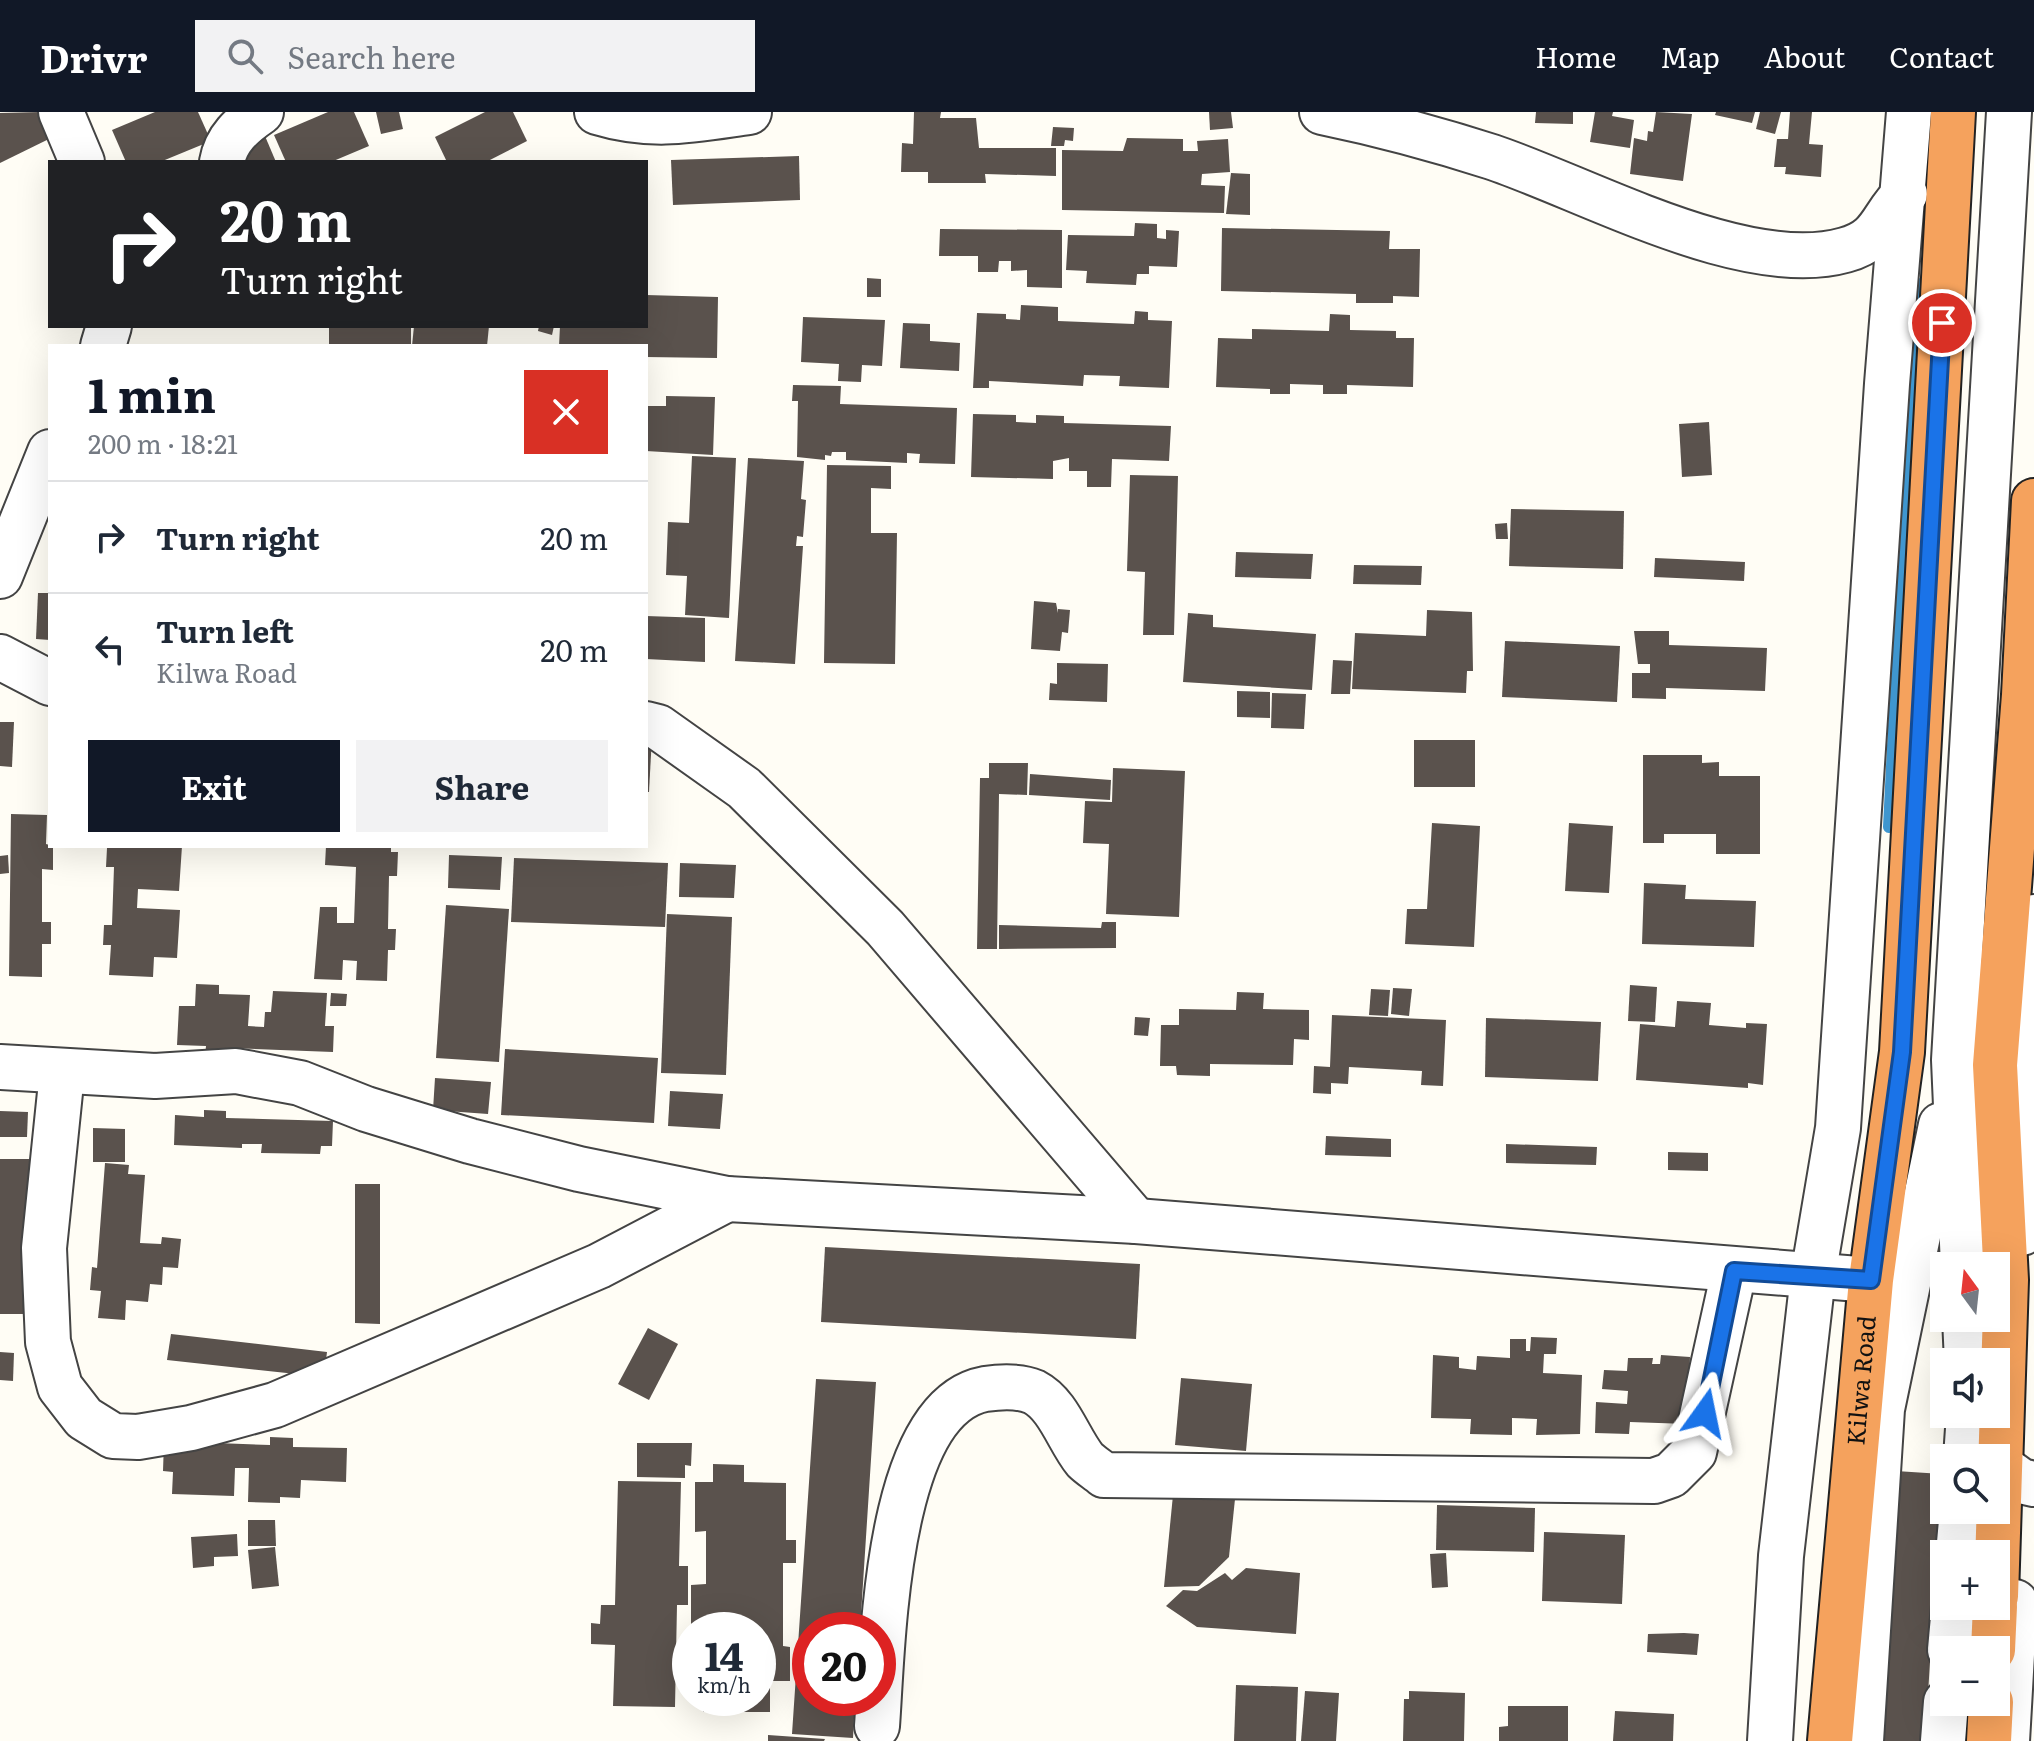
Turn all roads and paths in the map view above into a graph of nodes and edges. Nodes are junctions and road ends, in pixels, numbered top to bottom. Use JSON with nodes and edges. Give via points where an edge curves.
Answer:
{"nodes":[{"id":1,"x":61,"y":112,"type":"edge"},
{"id":2,"x":261,"y":112,"type":"edge"},
{"id":3,"x":597,"y":112,"type":"edge"},
{"id":4,"x":749,"y":112,"type":"edge"},
{"id":5,"x":1322,"y":112,"type":"edge"},
{"id":6,"x":1909,"y":112,"type":"edge"},
{"id":7,"x":1953,"y":112,"type":"edge"},
{"id":8,"x":2009,"y":112,"type":"edge"},
{"id":9,"x":81,"y":160,"type":"edge"},
{"id":10,"x":222,"y":160,"type":"edge"},
{"id":11,"x":1950,"y":164,"type":"junction"},
{"id":12,"x":1902,"y":196,"type":"junction"},
{"id":13,"x":48,"y":457,"type":"edge"},
{"id":14,"x":2034,"y":501,"type":"edge"},
{"id":15,"x":0,"y":576,"type":"edge"},
{"id":16,"x":0,"y":657,"type":"edge"},
{"id":17,"x":48,"y":682,"type":"edge"},
{"id":18,"x":2029,"y":695,"type":"edge"},
{"id":19,"x":648,"y":724,"type":"edge"},
{"id":20,"x":2034,"y":917,"type":"edge"},
{"id":21,"x":1954,"y":1060,"type":"junction"},
{"id":22,"x":0,"y":1067,"type":"edge"},
{"id":23,"x":62,"y":1073,"type":"junction"},
{"id":24,"x":727,"y":1199,"type":"junction"},
{"id":25,"x":1136,"y":1221,"type":"junction"},
{"id":26,"x":1962,"y":1252,"type":"edge"},
{"id":27,"x":1734,"y":1271,"type":"junction"},
{"id":28,"x":1813,"y":1276,"type":"junction"},
{"id":29,"x":1871,"y":1280,"type":"junction"},
{"id":30,"x":2006,"y":1444,"type":"edge"},
{"id":31,"x":2007,"y":1444,"type":"edge"},
{"id":32,"x":2006,"y":1524,"type":"edge"},
{"id":33,"x":1945,"y":1716,"type":"edge"},
{"id":34,"x":1990,"y":1716,"type":"edge"},
{"id":35,"x":877,"y":1726,"type":"dead end"},
{"id":36,"x":1770,"y":1741,"type":"edge"},
{"id":37,"x":1830,"y":1741,"type":"edge"},
{"id":38,"x":1861,"y":1741,"type":"edge"},
{"id":39,"x":1943,"y":1741,"type":"edge"},
{"id":40,"x":1989,"y":1741,"type":"edge"},
{"id":41,"x":2007,"y":1741,"type":"edge"}],
"edges":[{"from":1,"to":9,"type":"street"},
{"from":2,"to":10,"type":"street","via":[[225,147]]},
{"from":3,"to":4,"type":"street","via":[[657,125]]},
{"from":5,"to":12,"type":"street","via":[[1391,126],[1494,158],[1681,229],[1755,251],[1811,255],[1846,250],[1877,234]]},
{"from":6,"to":12,"type":"street"},
{"from":7,"to":11,"type":"highway","name":"Kilwa Road"},
{"from":8,"to":21,"type":"street"},
{"from":11,"to":12,"type":"street"},
{"from":11,"to":29,"type":"highway","name":"Kilwa Road","via":[[1902,1052]]},
{"from":12,"to":28,"type":"street","via":[[1838,1128]]},
{"from":13,"to":15,"type":"street"},
{"from":14,"to":18,"type":"highway"},
{"from":16,"to":17,"type":"street"},
{"from":18,"to":30,"type":"highway","via":[[1995,1065],[2006,1280]]},
{"from":19,"to":25,"type":"street","via":[[744,788],[885,928]]},
{"from":20,"to":31,"type":"street","via":[[2023,994]]},
{"from":21,"to":26,"type":"street"},
{"from":21,"to":38,"type":"street","via":[[1882,1409]]},
{"from":22,"to":23,"type":"street"},
{"from":23,"to":24,"type":"street","via":[[155,1076],[236,1071],[300,1083],[470,1141]]},
{"from":23,"to":24,"type":"street","via":[[44,1248],[48,1342],[60,1387],[84,1418],[113,1436],[191,1428],[275,1405],[599,1266]]},
{"from":24,"to":25,"type":"street"},
{"from":25,"to":27,"type":"street"},
{"from":27,"to":28,"type":"street"},
{"from":27,"to":35,"type":"street","via":[[1694,1452],[1671,1475],[1654,1481],[1104,1475],[1086,1461],[1054,1410],[1033,1392],[1000,1386],[973,1392],[952,1405],[921,1449],[900,1513],[888,1578]]},
{"from":28,"to":29,"type":"street"},
{"from":28,"to":36,"type":"street","via":[[1781,1556]]},
{"from":29,"to":37,"type":"highway","name":"Kilwa Road"},
{"from":32,"to":41,"type":"street"},
{"from":33,"to":39,"type":"street"},
{"from":34,"to":40,"type":"highway"}]}
